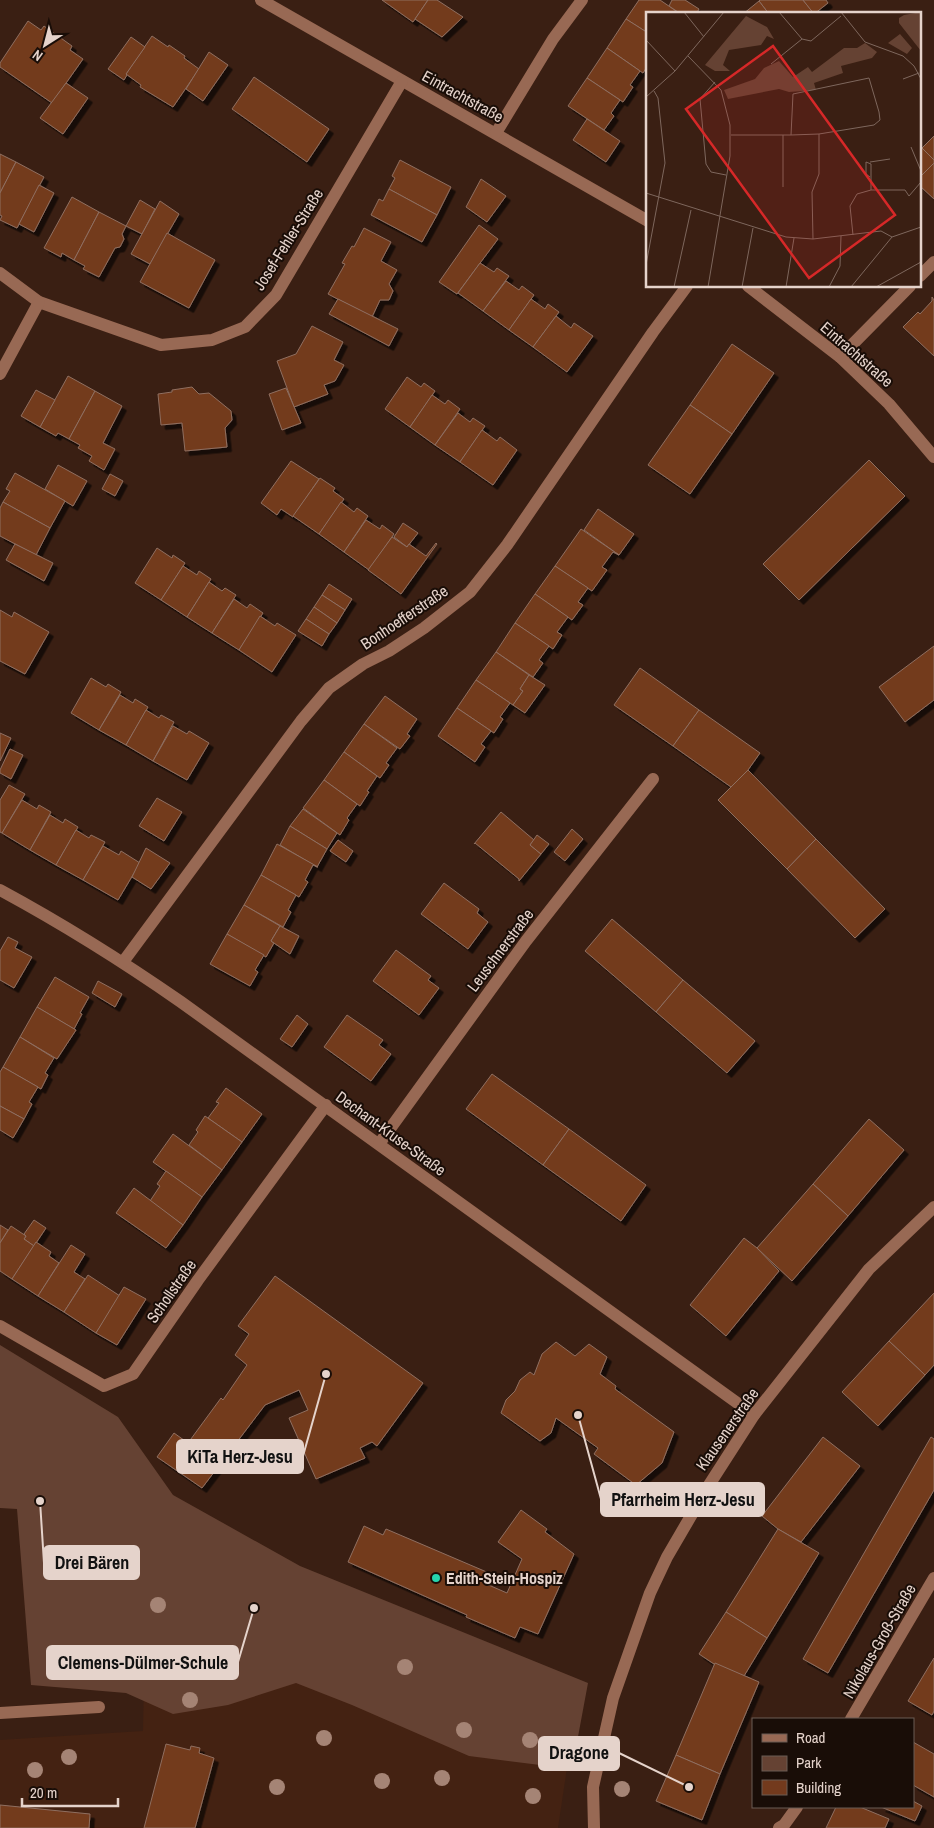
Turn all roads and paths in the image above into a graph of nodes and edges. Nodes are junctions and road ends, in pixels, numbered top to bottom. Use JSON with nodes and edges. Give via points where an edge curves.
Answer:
{"nodes":[{"id":1,"x":261,"y":0,"type":"edge"},
{"id":2,"x":582,"y":0,"type":"edge"},
{"id":3,"x":402,"y":81,"type":"junction"},
{"id":4,"x":496,"y":133,"type":"junction"},
{"id":5,"x":646,"y":220,"type":"edge"},
{"id":6,"x":934,"y":262,"type":"edge"},
{"id":7,"x":0,"y":273,"type":"edge"},
{"id":8,"x":922,"y":274,"type":"edge"},
{"id":9,"x":686,"y":288,"type":"edge"},
{"id":10,"x":751,"y":288,"type":"edge"},
{"id":11,"x":908,"y":288,"type":"edge"},
{"id":12,"x":39,"y":302,"type":"junction"},
{"id":13,"x":840,"y":358,"type":"junction"},
{"id":14,"x":0,"y":374,"type":"edge"},
{"id":15,"x":934,"y":457,"type":"edge"},
{"id":16,"x":654,"y":780,"type":"dead end"},
{"id":17,"x":0,"y":890,"type":"edge"},
{"id":18,"x":123,"y":962,"type":"junction"},
{"id":19,"x":326,"y":1105,"type":"junction"},
{"id":20,"x":379,"y":1144,"type":"junction"},
{"id":21,"x":934,"y":1207,"type":"edge"},
{"id":22,"x":0,"y":1326,"type":"edge"},
{"id":23,"x":754,"y":1416,"type":"junction"},
{"id":24,"x":934,"y":1578,"type":"edge"},
{"id":25,"x":99,"y":1707,"type":"dead end"},
{"id":26,"x":0,"y":1713,"type":"edge"},
{"id":27,"x":853,"y":1718,"type":"edge"},
{"id":28,"x":797,"y":1808,"type":"edge"},
{"id":29,"x":594,"y":1828,"type":"edge"},
{"id":30,"x":778,"y":1828,"type":"edge"}],
"edges":[{"from":1,"to":3,"type":"street","name":"Eintrachtstraße"},
{"from":2,"to":4,"type":"street","via":[[552,39]]},
{"from":3,"to":4,"type":"street","name":"Eintrachtstraße"},
{"from":3,"to":12,"type":"street","name":"Josef-Fehler-Straße","via":[[276,295],[245,326],[212,340],[161,345]]},
{"from":4,"to":5,"type":"street","name":"Eintrachtstraße"},
{"from":6,"to":8,"type":"street"},
{"from":7,"to":12,"type":"street","name":"Josef-Fehler-Straße"},
{"from":9,"to":18,"type":"street","name":"Bonhoefferstraße","via":[[507,545],[470,592],[424,628],[329,688],[301,721]]},
{"from":10,"to":13,"type":"street","name":"Eintrachtstraße"},
{"from":11,"to":13,"type":"street"},
{"from":12,"to":14,"type":"street"},
{"from":13,"to":15,"type":"street","name":"Eintrachtstraße","via":[[889,404]]},
{"from":16,"to":20,"type":"street","name":"Leuschnerstraße","via":[[526,941]]},
{"from":17,"to":18,"type":"street","name":"Dechant-Kruse-Straße"},
{"from":18,"to":19,"type":"street","name":"Dechant-Kruse-Straße"},
{"from":19,"to":20,"type":"street","name":"Dechant-Kruse-Straße"},
{"from":19,"to":22,"type":"street","name":"Schollstraße","via":[[133,1374],[104,1386]]},
{"from":20,"to":23,"type":"street","name":"Dechant-Kruse-Straße"},
{"from":21,"to":23,"type":"street","name":"Klausenerstraße","via":[[869,1269]]},
{"from":23,"to":29,"type":"street","name":"Klausenerstraße","via":[[709,1485],[650,1593],[611,1706],[593,1787]]},
{"from":24,"to":27,"type":"street","name":"Nikolaus-Groß-Straße"},
{"from":25,"to":26,"type":"street"},
{"from":28,"to":30,"type":"street"}]}
